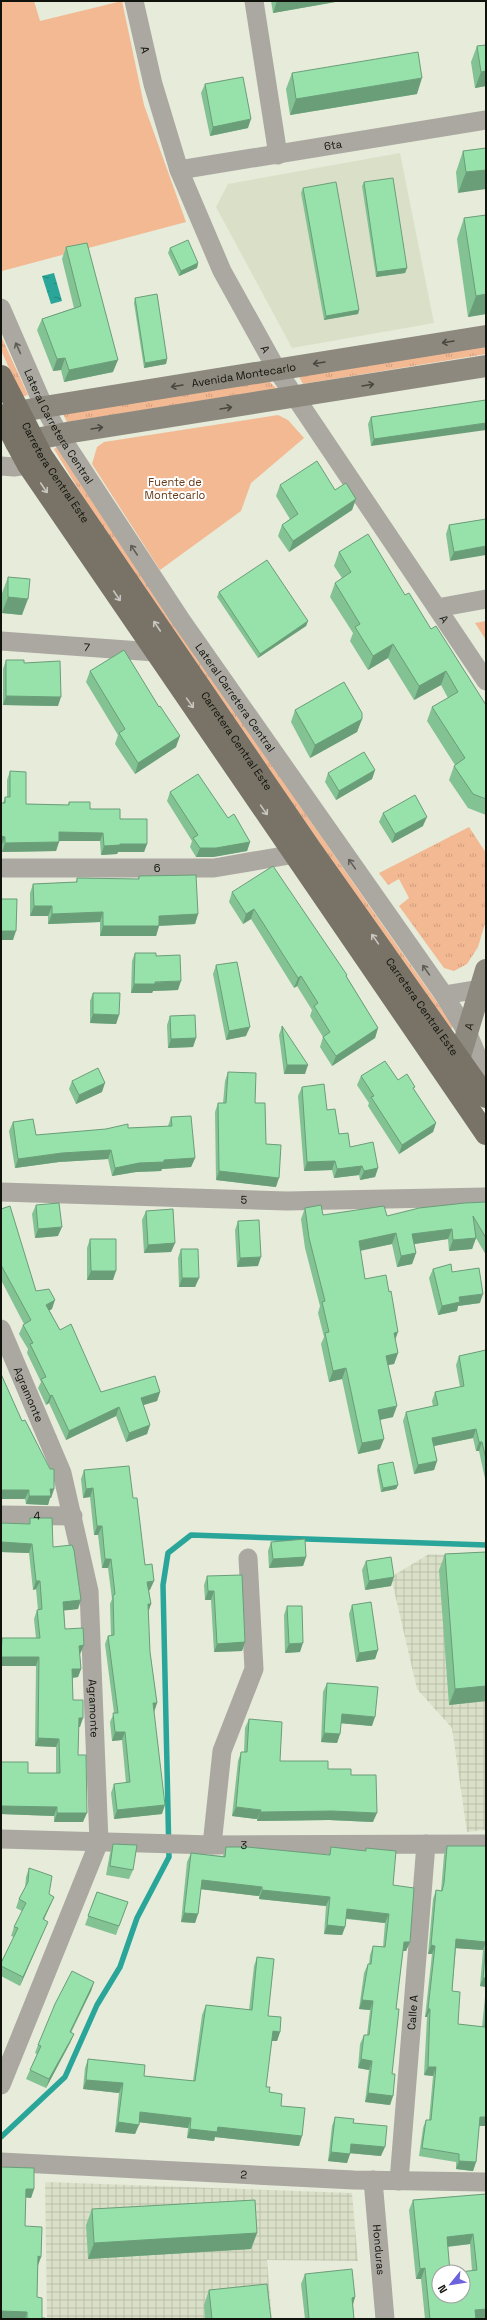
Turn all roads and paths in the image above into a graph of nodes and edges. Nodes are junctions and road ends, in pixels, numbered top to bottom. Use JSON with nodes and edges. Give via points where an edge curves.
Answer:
{"nodes":[{"id":1,"x":134,"y":1,"type":"edge"},
{"id":2,"x":254,"y":1,"type":"edge"},
{"id":3,"x":486,"y":120,"type":"edge"},
{"id":4,"x":278,"y":155,"type":"junction"},
{"id":5,"x":179,"y":170,"type":"junction"},
{"id":6,"x":1,"y":308,"type":"edge"},
{"id":7,"x":486,"y":336,"type":"edge"},
{"id":8,"x":486,"y":366,"type":"edge"},
{"id":9,"x":277,"y":370,"type":"junction"},
{"id":10,"x":1,"y":376,"type":"edge"},
{"id":11,"x":296,"y":397,"type":"junction"},
{"id":12,"x":44,"y":407,"type":"junction"},
{"id":13,"x":7,"y":415,"type":"edge"},
{"id":14,"x":59,"y":434,"type":"junction"},
{"id":15,"x":24,"y":441,"type":"junction"},
{"id":16,"x":28,"y":465,"type":"junction"},
{"id":17,"x":1,"y":466,"type":"edge"},
{"id":18,"x":486,"y":600,"type":"edge"},
{"id":19,"x":437,"y":608,"type":"junction"},
{"id":20,"x":1,"y":641,"type":"edge"},
{"id":21,"x":162,"y":649,"type":"junction"},
{"id":22,"x":486,"y":681,"type":"edge"},
{"id":23,"x":302,"y":851,"type":"junction"},
{"id":24,"x":1,"y":868,"type":"edge"},
{"id":25,"x":484,"y":982,"type":"edge"},
{"id":26,"x":444,"y":995,"type":"junction"},
{"id":27,"x":468,"y":1034,"type":"junction"},
{"id":28,"x":460,"y":1059,"type":"junction"},
{"id":29,"x":486,"y":1077,"type":"edge"},
{"id":30,"x":452,"y":1083,"type":"junction"},
{"id":31,"x":486,"y":1097,"type":"edge"},
{"id":32,"x":483,"y":1121,"type":"edge"},
{"id":33,"x":1,"y":1192,"type":"edge"},
{"id":34,"x":486,"y":1197,"type":"edge"},
{"id":35,"x":1,"y":1329,"type":"edge"},
{"id":36,"x":1,"y":1515,"type":"edge"},
{"id":37,"x":73,"y":1516,"type":"junction"},
{"id":38,"x":248,"y":1558,"type":"dead end"},
{"id":39,"x":1,"y":1839,"type":"edge"},
{"id":40,"x":99,"y":1842,"type":"junction"},
{"id":41,"x":426,"y":1844,"type":"junction"},
{"id":42,"x":486,"y":1844,"type":"edge"},
{"id":43,"x":212,"y":1845,"type":"junction"},
{"id":44,"x":1,"y":2085,"type":"edge"},
{"id":45,"x":1,"y":2162,"type":"edge"},
{"id":46,"x":373,"y":2180,"type":"junction"},
{"id":47,"x":399,"y":2181,"type":"junction"},
{"id":48,"x":486,"y":2182,"type":"edge"},
{"id":49,"x":385,"y":2319,"type":"edge"}],
"edges":[{"from":1,"to":5,"type":"street","name":"A","via":[[152,84]]},
{"from":2,"to":4,"type":"street"},
{"from":3,"to":4,"type":"street","name":"6ta"},
{"from":4,"to":5,"type":"street","name":"6ta"},
{"from":5,"to":9,"type":"street","name":"A","via":[[222,271]]},
{"from":12,"to":6,"type":"street","name":"Lateral Carretera Central","one_way":true},
{"from":7,"to":9,"type":"main road","name":"Avenida Montecarlo","one_way":true},
{"from":11,"to":8,"type":"main road","one_way":true},
{"from":9,"to":11,"type":"street","name":"A"},
{"from":9,"to":12,"type":"main road","name":"Avenida Montecarlo","one_way":true},
{"from":10,"to":13,"type":"main road","name":"Carretera Central Este"},
{"from":14,"to":11,"type":"main road","one_way":true},
{"from":11,"to":19,"type":"street","name":"A"},
{"from":12,"to":13,"type":"main road","name":"Avenida Montecarlo"},
{"from":12,"to":14,"type":"street","name":"Lateral Carretera Central"},
{"from":13,"to":15,"type":"main road","name":"Carretera Central Este"},
{"from":14,"to":15,"type":"main road"},
{"from":26,"to":14,"type":"street","name":"Lateral Carretera Central","one_way":true,"via":[[181,620]]},
{"from":15,"to":16,"type":"main road","name":"Carretera Central Este"},
{"from":21,"to":15,"type":"main road","name":"Carretera Central Este","one_way":true},
{"from":16,"to":17,"type":"street"},
{"from":16,"to":21,"type":"main road","name":"Carretera Central Este","one_way":true},
{"from":18,"to":19,"type":"street"},
{"from":19,"to":22,"type":"street","name":"A"},
{"from":20,"to":21,"type":"street","name":"7"},
{"from":21,"to":23,"type":"main road","name":"Carretera Central Este"},
{"from":23,"to":24,"type":"street","name":"6","via":[[214,868]]},
{"from":28,"to":23,"type":"main road","name":"Carretera Central Este","one_way":true},
{"from":23,"to":30,"type":"main road","name":"Carretera Central Este"},
{"from":25,"to":26,"type":"street"},
{"from":25,"to":27,"type":"main road","name":"A"},
{"from":26,"to":27,"type":"street","name":"Lateral Carretera Central"},
{"from":27,"to":28,"type":"main road","name":"A"},
{"from":27,"to":29,"type":"street","name":"Lateral Carretera Central"},
{"from":28,"to":30,"type":"main road","name":"A"},
{"from":28,"to":31,"type":"main road","name":"Carretera Central Este"},
{"from":30,"to":32,"type":"main road","name":"Carretera Central Este"},
{"from":33,"to":34,"type":"street","name":"5","via":[[287,1201]]},
{"from":35,"to":37,"type":"street","name":"Agramonte","via":[[62,1473]]},
{"from":36,"to":37,"type":"street","name":"4"},
{"from":37,"to":40,"type":"street","name":"Agramonte","via":[[89,1591]]},
{"from":38,"to":43,"type":"street","via":[[254,1669],[222,1751]]},
{"from":39,"to":40,"type":"street","name":"3"},
{"from":40,"to":43,"type":"street","name":"3"},
{"from":40,"to":44,"type":"street","name":"Agramonte"},
{"from":41,"to":42,"type":"street","name":"3"},
{"from":41,"to":43,"type":"street","name":"3"},
{"from":41,"to":47,"type":"street","name":"Calle A"},
{"from":45,"to":46,"type":"street","name":"2"},
{"from":46,"to":47,"type":"street","name":"2"},
{"from":46,"to":49,"type":"street","name":"Honduras"},
{"from":47,"to":48,"type":"street","name":"2"}]}
